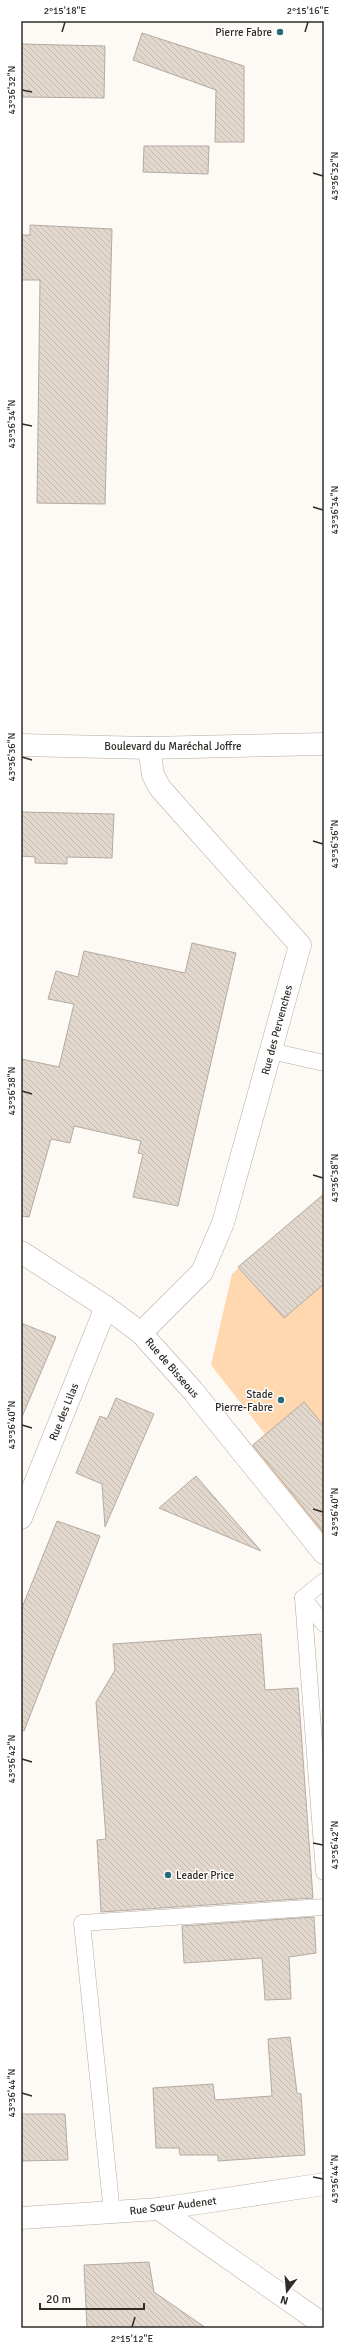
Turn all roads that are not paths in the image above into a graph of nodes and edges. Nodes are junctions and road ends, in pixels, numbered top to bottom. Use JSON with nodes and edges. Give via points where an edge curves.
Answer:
{"nodes":[{"id":1,"x":324,"y":744,"type":"edge"},
{"id":2,"x":21,"y":745,"type":"edge"},
{"id":3,"x":149,"y":748,"type":"junction"},
{"id":4,"x":271,"y":1051,"type":"junction"},
{"id":5,"x":324,"y":1063,"type":"edge"},
{"id":6,"x":21,"y":1252,"type":"edge"},
{"id":7,"x":106,"y":1307,"type":"junction"},
{"id":8,"x":141,"y":1333,"type":"junction"},
{"id":9,"x":21,"y":1518,"type":"edge"},
{"id":10,"x":324,"y":1554,"type":"edge"},
{"id":11,"x":324,"y":1582,"type":"edge"},
{"id":12,"x":303,"y":1598,"type":"junction"},
{"id":13,"x":324,"y":1624,"type":"edge"},
{"id":14,"x":324,"y":1865,"type":"edge"},
{"id":15,"x":324,"y":1872,"type":"edge"},
{"id":16,"x":324,"y":1907,"type":"edge"},
{"id":17,"x":324,"y":2184,"type":"edge"},
{"id":18,"x":159,"y":2209,"type":"junction"},
{"id":19,"x":112,"y":2213,"type":"junction"},
{"id":20,"x":21,"y":2218,"type":"edge"},
{"id":21,"x":324,"y":2325,"type":"edge"}],
"edges":[{"from":1,"to":3,"type":"street","name":"Boulevard du Maréchal Joffre"},
{"from":2,"to":3,"type":"street","name":"Boulevard du Maréchal Joffre"},
{"from":3,"to":4,"type":"street","name":"Rue des Pervenches","via":[[153,775],[160,788],[300,945]]},
{"from":4,"to":5,"type":"lane"},
{"from":4,"to":8,"type":"street","name":"Rue des Pervenches","via":[[223,1223],[202,1272]]},
{"from":6,"to":7,"type":"street","name":"Rue de Bisseous"},
{"from":7,"to":8,"type":"street","name":"Rue de Bisseous"},
{"from":7,"to":9,"type":"street","name":"Rue des Lilas"},
{"from":8,"to":10,"type":"street","name":"Rue de Bisseous","via":[[193,1391]]},
{"from":11,"to":12,"type":"lane"},
{"from":12,"to":13,"type":"lane"},
{"from":12,"to":14,"type":"lane"},
{"from":14,"to":15,"type":"lane"},
{"from":16,"to":19,"type":"lane","via":[[82,1922]]},
{"from":17,"to":18,"type":"street","name":"Rue Sœur Audenet"},
{"from":18,"to":19,"type":"street","name":"Rue Sœur Audenet"},
{"from":18,"to":21,"type":"street"},
{"from":19,"to":20,"type":"street","name":"Rue Sœur Audenet"}]}
